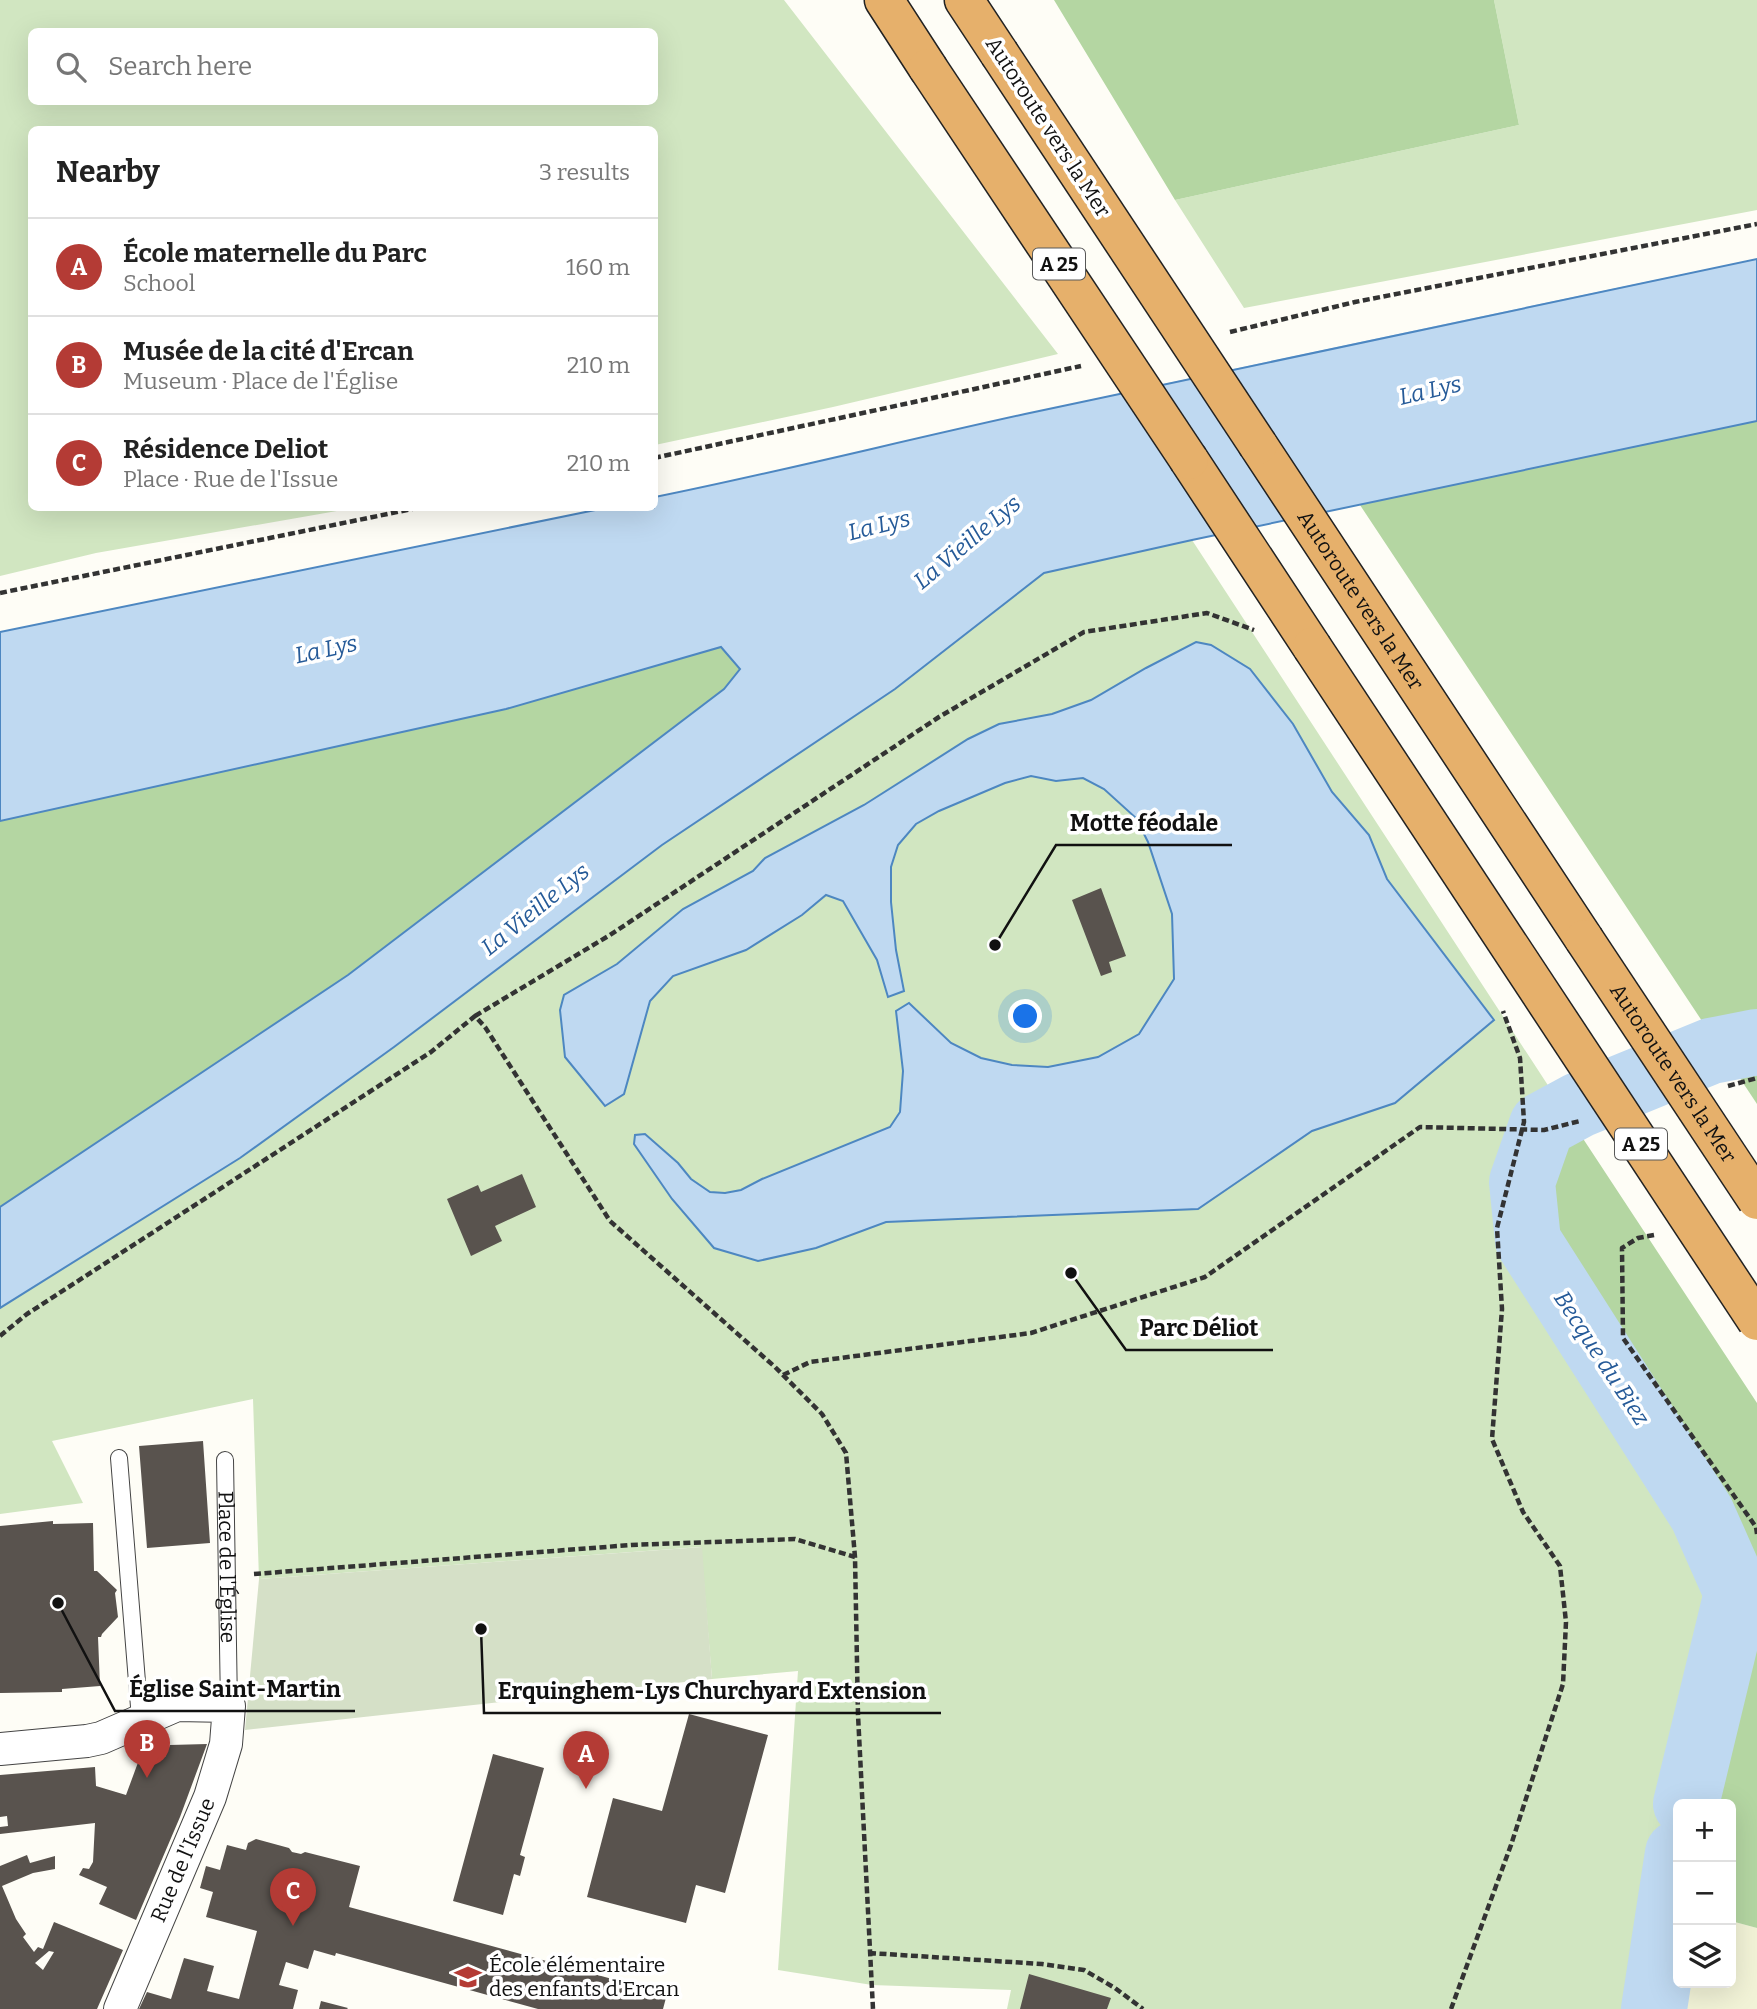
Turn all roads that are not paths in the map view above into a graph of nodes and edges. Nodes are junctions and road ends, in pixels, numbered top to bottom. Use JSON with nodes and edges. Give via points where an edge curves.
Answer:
{"nodes":[{"id":1,"x":884,"y":0,"type":"edge"},
{"id":2,"x":964,"y":0,"type":"edge"},
{"id":3,"x":1757,"y":1200,"type":"edge"},
{"id":4,"x":1757,"y":1321,"type":"edge"},
{"id":5,"x":119,"y":1458,"type":"dead end"},
{"id":6,"x":225,"y":1461,"type":"dead end"},
{"id":7,"x":229,"y":1706,"type":"junction"},
{"id":8,"x":140,"y":1719,"type":"junction"},
{"id":9,"x":0,"y":1749,"type":"edge"},
{"id":10,"x":120,"y":2009,"type":"edge"}],
"edges":[{"from":1,"to":4,"type":"highway","number":"A 25","bridge":true},
{"from":2,"to":3,"type":"highway","name":"Autoroute vers la Mer","bridge":true},
{"from":5,"to":8,"type":"lane"},
{"from":6,"to":7,"type":"lane","name":"Place de l'Église"},
{"from":7,"to":8,"type":"street","via":[[177,1705]]},
{"from":7,"to":10,"type":"street","name":"Rue de l'Issue","via":[[226,1744],[210,1797]]},
{"from":8,"to":9,"type":"street","via":[[102,1738]]}]}
